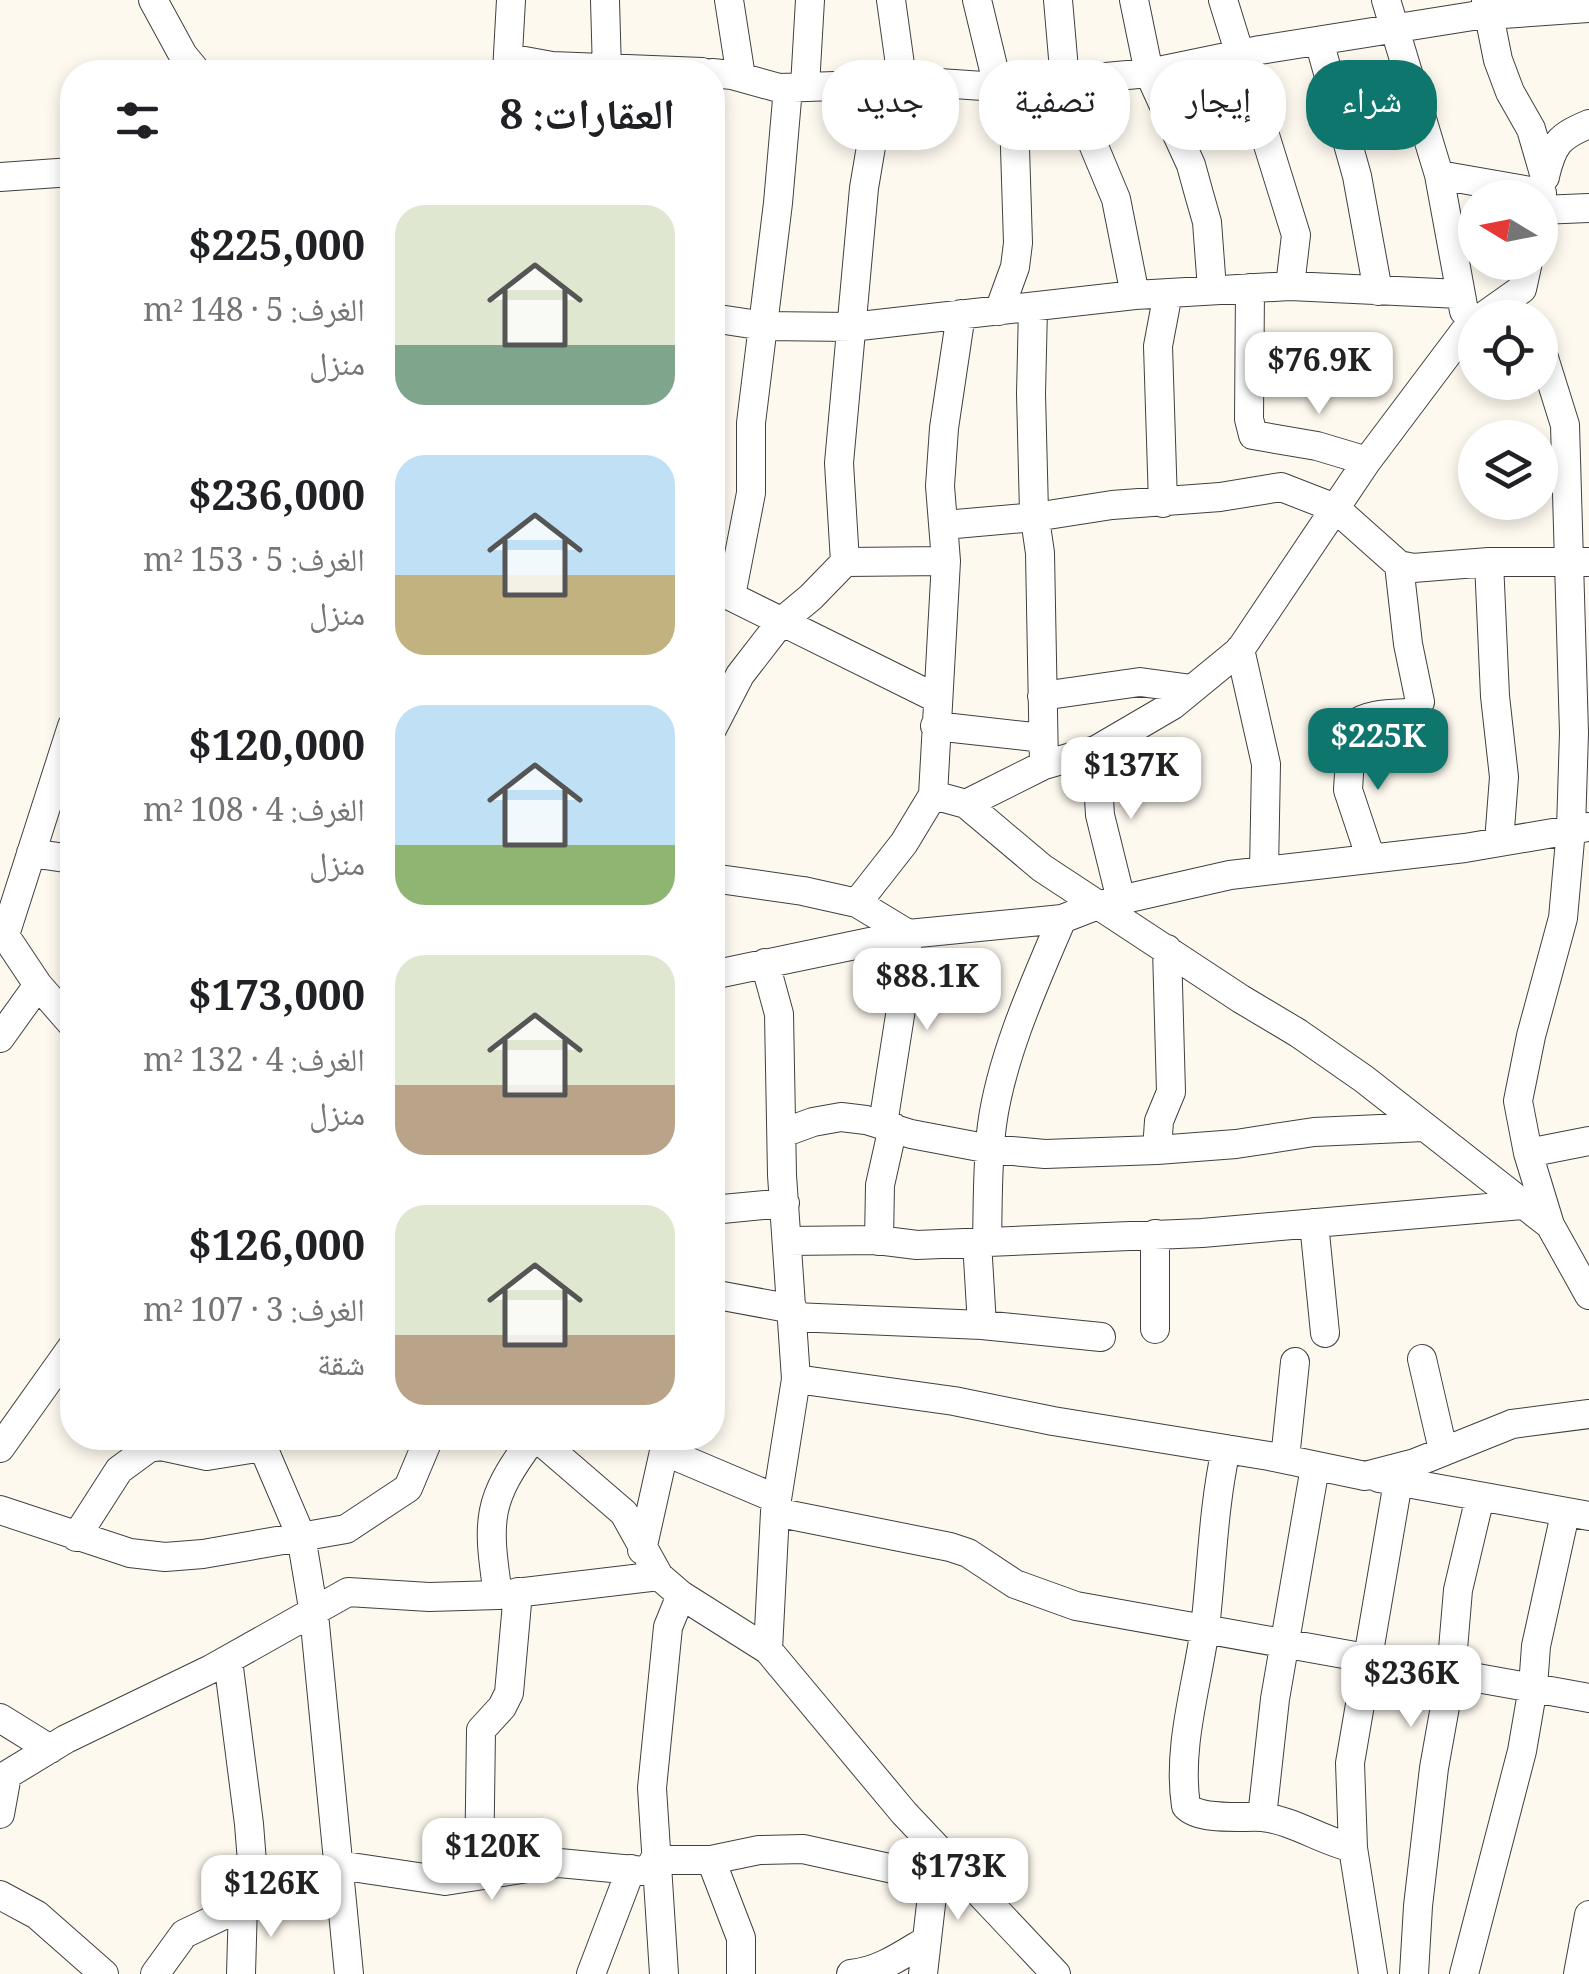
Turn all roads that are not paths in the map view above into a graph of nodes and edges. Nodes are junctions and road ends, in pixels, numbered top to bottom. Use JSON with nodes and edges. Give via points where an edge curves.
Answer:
{"nodes":[{"id":1,"x":153,"y":0,"type":"edge"},
{"id":2,"x":511,"y":0,"type":"edge"},
{"id":3,"x":605,"y":0,"type":"edge"},
{"id":4,"x":729,"y":0,"type":"edge"},
{"id":5,"x":810,"y":0,"type":"edge"},
{"id":6,"x":891,"y":0,"type":"edge"},
{"id":7,"x":977,"y":0,"type":"edge"},
{"id":8,"x":1058,"y":0,"type":"edge"},
{"id":9,"x":1134,"y":0,"type":"edge"},
{"id":10,"x":1223,"y":0,"type":"edge"},
{"id":11,"x":1386,"y":0,"type":"edge"},
{"id":12,"x":1533,"y":5,"type":"edge"},
{"id":13,"x":1488,"y":7,"type":"edge"},
{"id":14,"x":1589,"y":8,"type":"edge"},
{"id":15,"x":1395,"y":30,"type":"junction"},
{"id":16,"x":1319,"y":41,"type":"junction"},
{"id":17,"x":1238,"y":55,"type":"junction"},
{"id":18,"x":186,"y":60,"type":"edge"},
{"id":19,"x":508,"y":60,"type":"edge"},
{"id":20,"x":607,"y":60,"type":"edge"},
{"id":21,"x":895,"y":60,"type":"edge"},
{"id":22,"x":997,"y":60,"type":"edge"},
{"id":23,"x":1066,"y":60,"type":"edge"},
{"id":24,"x":1148,"y":73,"type":"junction"},
{"id":25,"x":727,"y":75,"type":"edge"},
{"id":26,"x":1130,"y":75,"type":"edge"},
{"id":27,"x":822,"y":86,"type":"edge"},
{"id":28,"x":797,"y":87,"type":"junction"},
{"id":29,"x":1589,"y":124,"type":"edge"},
{"id":30,"x":870,"y":150,"type":"edge"},
{"id":31,"x":1011,"y":150,"type":"edge"},
{"id":32,"x":1096,"y":150,"type":"edge"},
{"id":33,"x":60,"y":173,"type":"edge"},
{"id":34,"x":1439,"y":175,"type":"junction"},
{"id":35,"x":0,"y":177,"type":"edge"},
{"id":36,"x":1464,"y":180,"type":"edge"},
{"id":37,"x":1540,"y":180,"type":"edge"},
{"id":38,"x":1545,"y":180,"type":"edge"},
{"id":39,"x":1558,"y":200,"type":"edge"},
{"id":40,"x":1589,"y":208,"type":"edge"},
{"id":41,"x":1521,"y":280,"type":"edge"},
{"id":42,"x":1290,"y":286,"type":"junction"},
{"id":43,"x":1250,"y":288,"type":"junction"},
{"id":44,"x":1212,"y":289,"type":"junction"},
{"id":45,"x":1378,"y":290,"type":"junction"},
{"id":46,"x":1168,"y":293,"type":"junction"},
{"id":47,"x":1460,"y":294,"type":"junction"},
{"id":48,"x":1135,"y":296,"type":"junction"},
{"id":49,"x":1463,"y":300,"type":"edge"},
{"id":50,"x":1498,"y":300,"type":"edge"},
{"id":51,"x":1033,"y":308,"type":"junction"},
{"id":52,"x":999,"y":311,"type":"junction"},
{"id":53,"x":960,"y":314,"type":"junction"},
{"id":54,"x":725,"y":320,"type":"edge"},
{"id":55,"x":764,"y":326,"type":"junction"},
{"id":56,"x":851,"y":327,"type":"junction"},
{"id":57,"x":1458,"y":343,"type":"edge"},
{"id":58,"x":1557,"y":400,"type":"edge"},
{"id":59,"x":1367,"y":461,"type":"junction"},
{"id":60,"x":1163,"y":503,"type":"junction"},
{"id":61,"x":1335,"y":508,"type":"junction"},
{"id":62,"x":1035,"y":517,"type":"junction"},
{"id":63,"x":944,"y":525,"type":"junction"},
{"id":64,"x":946,"y":561,"type":"junction"},
{"id":65,"x":844,"y":562,"type":"junction"},
{"id":66,"x":1489,"y":562,"type":"junction"},
{"id":67,"x":1580,"y":562,"type":"edge"},
{"id":68,"x":1399,"y":565,"type":"junction"},
{"id":69,"x":725,"y":582,"type":"edge"},
{"id":70,"x":725,"y":594,"type":"edge"},
{"id":71,"x":780,"y":622,"type":"junction"},
{"id":72,"x":1240,"y":649,"type":"junction"},
{"id":73,"x":1192,"y":689,"type":"junction"},
{"id":74,"x":1042,"y":696,"type":"junction"},
{"id":75,"x":725,"y":704,"type":"edge"},
{"id":76,"x":936,"y":712,"type":"junction"},
{"id":77,"x":1096,"y":750,"type":"junction"},
{"id":78,"x":1043,"y":751,"type":"junction"},
{"id":79,"x":60,"y":763,"type":"edge"},
{"id":80,"x":932,"y":796,"type":"junction"},
{"id":81,"x":966,"y":804,"type":"junction"},
{"id":82,"x":1580,"y":828,"type":"edge"},
{"id":83,"x":1499,"y":842,"type":"junction"},
{"id":84,"x":31,"y":853,"type":"junction"},
{"id":85,"x":60,"y":857,"type":"edge"},
{"id":86,"x":1371,"y":859,"type":"junction"},
{"id":87,"x":1264,"y":871,"type":"junction"},
{"id":88,"x":725,"y":880,"type":"edge"},
{"id":89,"x":858,"y":903,"type":"junction"},
{"id":90,"x":1110,"y":903,"type":"junction"},
{"id":91,"x":1577,"y":910,"type":"edge"},
{"id":92,"x":1062,"y":919,"type":"junction"},
{"id":93,"x":2,"y":932,"type":"edge"},
{"id":94,"x":908,"y":934,"type":"junction"},
{"id":95,"x":1167,"y":949,"type":"junction"},
{"id":96,"x":765,"y":963,"type":"junction"},
{"id":97,"x":725,"y":972,"type":"edge"},
{"id":98,"x":38,"y":985,"type":"junction"},
{"id":99,"x":60,"y":1010,"type":"edge"},
{"id":100,"x":0,"y":1038,"type":"edge"},
{"id":101,"x":888,"y":1126,"type":"junction"},
{"id":102,"x":1424,"y":1127,"type":"junction"},
{"id":103,"x":783,"y":1133,"type":"junction"},
{"id":104,"x":1589,"y":1141,"type":"edge"},
{"id":105,"x":990,"y":1150,"type":"junction"},
{"id":106,"x":1157,"y":1150,"type":"junction"},
{"id":107,"x":1528,"y":1153,"type":"junction"},
{"id":108,"x":785,"y":1203,"type":"junction"},
{"id":109,"x":1522,"y":1205,"type":"junction"},
{"id":110,"x":725,"y":1209,"type":"edge"},
{"id":111,"x":1314,"y":1223,"type":"junction"},
{"id":112,"x":1550,"y":1225,"type":"junction"},
{"id":113,"x":1155,"y":1234,"type":"junction"},
{"id":114,"x":788,"y":1240,"type":"junction"},
{"id":115,"x":880,"y":1241,"type":"junction"},
{"id":116,"x":982,"y":1242,"type":"junction"},
{"id":117,"x":1589,"y":1295,"type":"edge"},
{"id":118,"x":725,"y":1297,"type":"edge"},
{"id":119,"x":793,"y":1313,"type":"junction"},
{"id":120,"x":982,"y":1325,"type":"junction"},
{"id":121,"x":1155,"y":1329,"type":"dead end"},
{"id":122,"x":1325,"y":1333,"type":"dead end"},
{"id":123,"x":1101,"y":1336,"type":"dead end"},
{"id":124,"x":1422,"y":1359,"type":"dead end"},
{"id":125,"x":1294,"y":1362,"type":"dead end"},
{"id":126,"x":60,"y":1363,"type":"edge"},
{"id":127,"x":796,"y":1380,"type":"junction"},
{"id":128,"x":1589,"y":1414,"type":"edge"},
{"id":129,"x":0,"y":1448,"type":"edge"},
{"id":130,"x":1226,"y":1449,"type":"junction"},
{"id":131,"x":146,"y":1450,"type":"edge"},
{"id":132,"x":180,"y":1450,"type":"edge"},
{"id":133,"x":230,"y":1450,"type":"edge"},
{"id":134,"x":264,"y":1450,"type":"edge"},
{"id":135,"x":424,"y":1450,"type":"edge"},
{"id":136,"x":525,"y":1450,"type":"edge"},
{"id":137,"x":549,"y":1450,"type":"edge"},
{"id":138,"x":665,"y":1450,"type":"edge"},
{"id":139,"x":677,"y":1450,"type":"edge"},
{"id":140,"x":1443,"y":1450,"type":"junction"},
{"id":141,"x":1285,"y":1460,"type":"junction"},
{"id":142,"x":1315,"y":1467,"type":"junction"},
{"id":143,"x":1365,"y":1476,"type":"junction"},
{"id":144,"x":1398,"y":1482,"type":"junction"},
{"id":145,"x":1480,"y":1498,"type":"junction"},
{"id":146,"x":776,"y":1505,"type":"junction"},
{"id":147,"x":0,"y":1510,"type":"edge"},
{"id":148,"x":1577,"y":1515,"type":"edge"},
{"id":149,"x":302,"y":1536,"type":"junction"},
{"id":150,"x":76,"y":1537,"type":"junction"},
{"id":151,"x":642,"y":1550,"type":"junction"},
{"id":152,"x":659,"y":1576,"type":"junction"},
{"id":153,"x":508,"y":1593,"type":"junction"},
{"id":154,"x":681,"y":1595,"type":"junction"},
{"id":155,"x":314,"y":1614,"type":"junction"},
{"id":156,"x":1204,"y":1630,"type":"junction"},
{"id":157,"x":1286,"y":1645,"type":"junction"},
{"id":158,"x":768,"y":1650,"type":"junction"},
{"id":159,"x":1369,"y":1659,"type":"junction"},
{"id":160,"x":228,"y":1660,"type":"junction"},
{"id":161,"x":1451,"y":1673,"type":"junction"},
{"id":162,"x":1533,"y":1687,"type":"junction"},
{"id":163,"x":1589,"y":1698,"type":"edge"},
{"id":164,"x":0,"y":1718,"type":"edge"},
{"id":165,"x":50,"y":1749,"type":"junction"},
{"id":166,"x":4,"y":1777,"type":"edge"},
{"id":167,"x":0,"y":1814,"type":"edge"},
{"id":168,"x":1262,"y":1817,"type":"junction"},
{"id":169,"x":1353,"y":1848,"type":"junction"},
{"id":170,"x":711,"y":1860,"type":"junction"},
{"id":171,"x":338,"y":1866,"type":"junction"},
{"id":172,"x":647,"y":1867,"type":"junction"},
{"id":173,"x":940,"y":1868,"type":"junction"},
{"id":174,"x":479,"y":1875,"type":"junction"},
{"id":175,"x":341,"y":1894,"type":"junction"},
{"id":176,"x":0,"y":1895,"type":"edge"},
{"id":177,"x":249,"y":1902,"type":"junction"},
{"id":178,"x":1589,"y":1915,"type":"edge"},
{"id":179,"x":927,"y":1940,"type":"junction"},
{"id":180,"x":104,"y":1974,"type":"edge"},
{"id":181,"x":154,"y":1974,"type":"edge"},
{"id":182,"x":241,"y":1974,"type":"edge"},
{"id":183,"x":349,"y":1974,"type":"edge"},
{"id":184,"x":591,"y":1974,"type":"edge"},
{"id":185,"x":664,"y":1974,"type":"edge"},
{"id":186,"x":741,"y":1974,"type":"edge"},
{"id":187,"x":850,"y":1974,"type":"edge"},
{"id":188,"x":923,"y":1974,"type":"edge"},
{"id":189,"x":1056,"y":1974,"type":"edge"},
{"id":190,"x":1373,"y":1974,"type":"edge"},
{"id":191,"x":1414,"y":1974,"type":"edge"},
{"id":192,"x":1464,"y":1974,"type":"edge"},
{"id":193,"x":1578,"y":1974,"type":"edge"}],
"edges":[{"from":1,"to":18,"type":"street"},
{"from":2,"to":19,"type":"street"},
{"from":3,"to":20,"type":"street"},
{"from":4,"to":25,"type":"street"},
{"from":5,"to":28,"type":"street"},
{"from":6,"to":21,"type":"street"},
{"from":7,"to":22,"type":"street"},
{"from":8,"to":23,"type":"street"},
{"from":9,"to":24,"type":"street"},
{"from":10,"to":17,"type":"street"},
{"from":11,"to":15,"type":"street"},
{"from":12,"to":13,"type":"street"},
{"from":12,"to":14,"type":"street"},
{"from":13,"to":15,"type":"street"},
{"from":13,"to":37,"type":"street","via":[[1498,60],[1532,128]]},
{"from":15,"to":16,"type":"street"},
{"from":15,"to":34,"type":"street"},
{"from":16,"to":17,"type":"street"},
{"from":16,"to":45,"type":"street","via":[[1358,176]]},
{"from":17,"to":24,"type":"street"},
{"from":17,"to":42,"type":"street","via":[[1296,235]]},
{"from":24,"to":26,"type":"street"},
{"from":24,"to":44,"type":"street","via":[[1200,194]]},
{"from":25,"to":28,"type":"street"},
{"from":27,"to":28,"type":"street"},
{"from":28,"to":55,"type":"street"},
{"from":29,"to":38,"type":"street","via":[[1552,149]]},
{"from":30,"to":56,"type":"street"},
{"from":31,"to":52,"type":"street","via":[[1018,244]]},
{"from":32,"to":48,"type":"street","via":[[1116,199]]},
{"from":33,"to":35,"type":"street"},
{"from":34,"to":36,"type":"street"},
{"from":34,"to":47,"type":"street"},
{"from":39,"to":40,"type":"street"},
{"from":41,"to":50,"type":"street"},
{"from":42,"to":43,"type":"street"},
{"from":42,"to":45,"type":"street"},
{"from":43,"to":44,"type":"street"},
{"from":43,"to":59,"type":"street","via":[[1253,435]]},
{"from":44,"to":46,"type":"street"},
{"from":45,"to":47,"type":"street"},
{"from":46,"to":48,"type":"street"},
{"from":46,"to":60,"type":"street","via":[[1158,346]]},
{"from":47,"to":49,"type":"street"},
{"from":48,"to":51,"type":"street"},
{"from":51,"to":52,"type":"street"},
{"from":51,"to":62,"type":"street"},
{"from":52,"to":53,"type":"street"},
{"from":53,"to":56,"type":"street"},
{"from":53,"to":63,"type":"street","via":[[944,428]]},
{"from":54,"to":55,"type":"street"},
{"from":55,"to":56,"type":"street"},
{"from":55,"to":69,"type":"street","via":[[751,423],[751,493]]},
{"from":56,"to":65,"type":"street","via":[[839,464]]},
{"from":57,"to":59,"type":"street"},
{"from":58,"to":67,"type":"street"},
{"from":59,"to":61,"type":"street"},
{"from":60,"to":61,"type":"street","via":[[1274,487]]},
{"from":60,"to":62,"type":"street"},
{"from":61,"to":68,"type":"street"},
{"from":61,"to":72,"type":"street"},
{"from":62,"to":63,"type":"street"},
{"from":62,"to":74,"type":"street"},
{"from":63,"to":64,"type":"street"},
{"from":64,"to":65,"type":"street"},
{"from":64,"to":76,"type":"street"},
{"from":65,"to":71,"type":"street"},
{"from":66,"to":67,"type":"street"},
{"from":66,"to":68,"type":"street"},
{"from":66,"to":83,"type":"street","via":[[1504,777]]},
{"from":67,"to":82,"type":"street","via":[[1574,734]]},
{"from":68,"to":86,"type":"street","via":[[1420,702],[1411,712],[1352,726],[1348,790]]},
{"from":70,"to":71,"type":"street"},
{"from":71,"to":75,"type":"street"},
{"from":71,"to":76,"type":"street"},
{"from":72,"to":73,"type":"street"},
{"from":72,"to":87,"type":"street","via":[[1266,764]]},
{"from":73,"to":74,"type":"street","via":[[1140,682]]},
{"from":73,"to":77,"type":"street"},
{"from":74,"to":78,"type":"street"},
{"from":76,"to":78,"type":"street"},
{"from":76,"to":80,"type":"street"},
{"from":77,"to":78,"type":"street"},
{"from":77,"to":90,"type":"street"},
{"from":78,"to":81,"type":"street"},
{"from":79,"to":84,"type":"street"},
{"from":80,"to":81,"type":"street"},
{"from":80,"to":89,"type":"street"},
{"from":81,"to":90,"type":"street","via":[[1042,868]]},
{"from":82,"to":83,"type":"street"},
{"from":82,"to":91,"type":"street"},
{"from":83,"to":86,"type":"street"},
{"from":84,"to":85,"type":"street"},
{"from":84,"to":93,"type":"street"},
{"from":86,"to":87,"type":"street"},
{"from":87,"to":90,"type":"street"},
{"from":88,"to":89,"type":"street"},
{"from":89,"to":94,"type":"street"},
{"from":90,"to":92,"type":"street"},
{"from":90,"to":95,"type":"street"},
{"from":91,"to":107,"type":"street","via":[[1531,1036],[1518,1101]]},
{"from":92,"to":94,"type":"street"},
{"from":92,"to":105,"type":"street","via":[[1011,1049]]},
{"from":93,"to":98,"type":"street"},
{"from":94,"to":96,"type":"street"},
{"from":94,"to":101,"type":"street"},
{"from":95,"to":102,"type":"street","via":[[1298,1033]]},
{"from":95,"to":106,"type":"street","via":[[1172,1092],[1159,1120]]},
{"from":96,"to":97,"type":"street"},
{"from":96,"to":103,"type":"street","via":[[779,1014]]},
{"from":98,"to":99,"type":"street"},
{"from":98,"to":100,"type":"street"},
{"from":101,"to":103,"type":"street","via":[[842,1117]]},
{"from":101,"to":105,"type":"street"},
{"from":101,"to":115,"type":"street"},
{"from":102,"to":106,"type":"street"},
{"from":102,"to":109,"type":"street"},
{"from":103,"to":108,"type":"street"},
{"from":104,"to":107,"type":"street"},
{"from":105,"to":106,"type":"street"},
{"from":105,"to":116,"type":"street"},
{"from":107,"to":112,"type":"street"},
{"from":108,"to":110,"type":"street"},
{"from":108,"to":114,"type":"street"},
{"from":109,"to":111,"type":"street"},
{"from":109,"to":112,"type":"street"},
{"from":111,"to":113,"type":"street"},
{"from":111,"to":122,"type":"street"},
{"from":112,"to":117,"type":"street"},
{"from":113,"to":116,"type":"street"},
{"from":113,"to":121,"type":"street"},
{"from":114,"to":115,"type":"street"},
{"from":114,"to":119,"type":"street"},
{"from":115,"to":116,"type":"street"},
{"from":116,"to":120,"type":"street"},
{"from":118,"to":119,"type":"street"},
{"from":119,"to":120,"type":"street"},
{"from":119,"to":127,"type":"street"},
{"from":120,"to":123,"type":"street"},
{"from":124,"to":140,"type":"street"},
{"from":125,"to":141,"type":"street"},
{"from":126,"to":129,"type":"street"},
{"from":127,"to":130,"type":"street"},
{"from":127,"to":146,"type":"street"},
{"from":128,"to":140,"type":"street","via":[[1512,1424]]},
{"from":130,"to":141,"type":"street"},
{"from":130,"to":156,"type":"street"},
{"from":131,"to":150,"type":"street","via":[[119,1470]]},
{"from":132,"to":133,"type":"street","via":[[208,1456]]},
{"from":134,"to":149,"type":"street"},
{"from":135,"to":149,"type":"street","via":[[408,1488],[391,1502],[346,1529]]},
{"from":136,"to":153,"type":"street","via":[[508,1471],[492,1514],[490,1536]]},
{"from":137,"to":151,"type":"street","via":[[624,1513]]},
{"from":138,"to":151,"type":"street"},
{"from":139,"to":146,"type":"street"},
{"from":140,"to":143,"type":"street"},
{"from":141,"to":142,"type":"street"},
{"from":142,"to":143,"type":"street"},
{"from":142,"to":157,"type":"street"},
{"from":143,"to":144,"type":"street"},
{"from":144,"to":145,"type":"street"},
{"from":144,"to":159,"type":"street"},
{"from":145,"to":148,"type":"street"},
{"from":145,"to":161,"type":"street","via":[[1458,1590]]},
{"from":146,"to":156,"type":"street","via":[[968,1553],[1045,1598]]},
{"from":146,"to":158,"type":"street"},
{"from":147,"to":150,"type":"street"},
{"from":148,"to":162,"type":"street","via":[[1536,1646]]},
{"from":149,"to":150,"type":"street","via":[[165,1556]]},
{"from":149,"to":155,"type":"street"},
{"from":151,"to":152,"type":"street"},
{"from":152,"to":153,"type":"street"},
{"from":152,"to":154,"type":"street"},
{"from":153,"to":155,"type":"street","via":[[348,1592]]},
{"from":153,"to":174,"type":"street","via":[[509,1692],[481,1730]]},
{"from":154,"to":158,"type":"street"},
{"from":154,"to":172,"type":"street","via":[[668,1627]]},
{"from":155,"to":160,"type":"street"},
{"from":155,"to":171,"type":"street"},
{"from":156,"to":157,"type":"street"},
{"from":156,"to":168,"type":"street","via":[[1189,1712],[1186,1806],[1196,1813]]},
{"from":157,"to":159,"type":"street"},
{"from":157,"to":168,"type":"street"},
{"from":158,"to":173,"type":"street","via":[[904,1813]]},
{"from":159,"to":161,"type":"street"},
{"from":159,"to":169,"type":"street","via":[[1350,1763]]},
{"from":160,"to":165,"type":"street"},
{"from":160,"to":177,"type":"street","via":[[249,1824]]},
{"from":161,"to":162,"type":"street"},
{"from":161,"to":191,"type":"street","via":[[1434,1768]]},
{"from":162,"to":163,"type":"street"},
{"from":162,"to":192,"type":"street"},
{"from":164,"to":165,"type":"street"},
{"from":165,"to":166,"type":"street"},
{"from":166,"to":167,"type":"street"},
{"from":168,"to":169,"type":"street"},
{"from":169,"to":190,"type":"street"},
{"from":170,"to":172,"type":"street"},
{"from":170,"to":173,"type":"street","via":[[804,1850]]},
{"from":170,"to":186,"type":"street","via":[[741,1938]]},
{"from":171,"to":174,"type":"street","via":[[432,1881]]},
{"from":171,"to":175,"type":"street"},
{"from":172,"to":174,"type":"street","via":[[559,1862]]},
{"from":172,"to":184,"type":"street"},
{"from":172,"to":185,"type":"street"},
{"from":173,"to":179,"type":"street"},
{"from":173,"to":189,"type":"street"},
{"from":175,"to":177,"type":"street"},
{"from":175,"to":183,"type":"street"},
{"from":176,"to":180,"type":"street","via":[[37,1915]]},
{"from":177,"to":181,"type":"street","via":[[184,1934]]},
{"from":177,"to":182,"type":"street"},
{"from":178,"to":193,"type":"street"},
{"from":179,"to":187,"type":"street","via":[[888,1964]]},
{"from":179,"to":188,"type":"street"}]}
